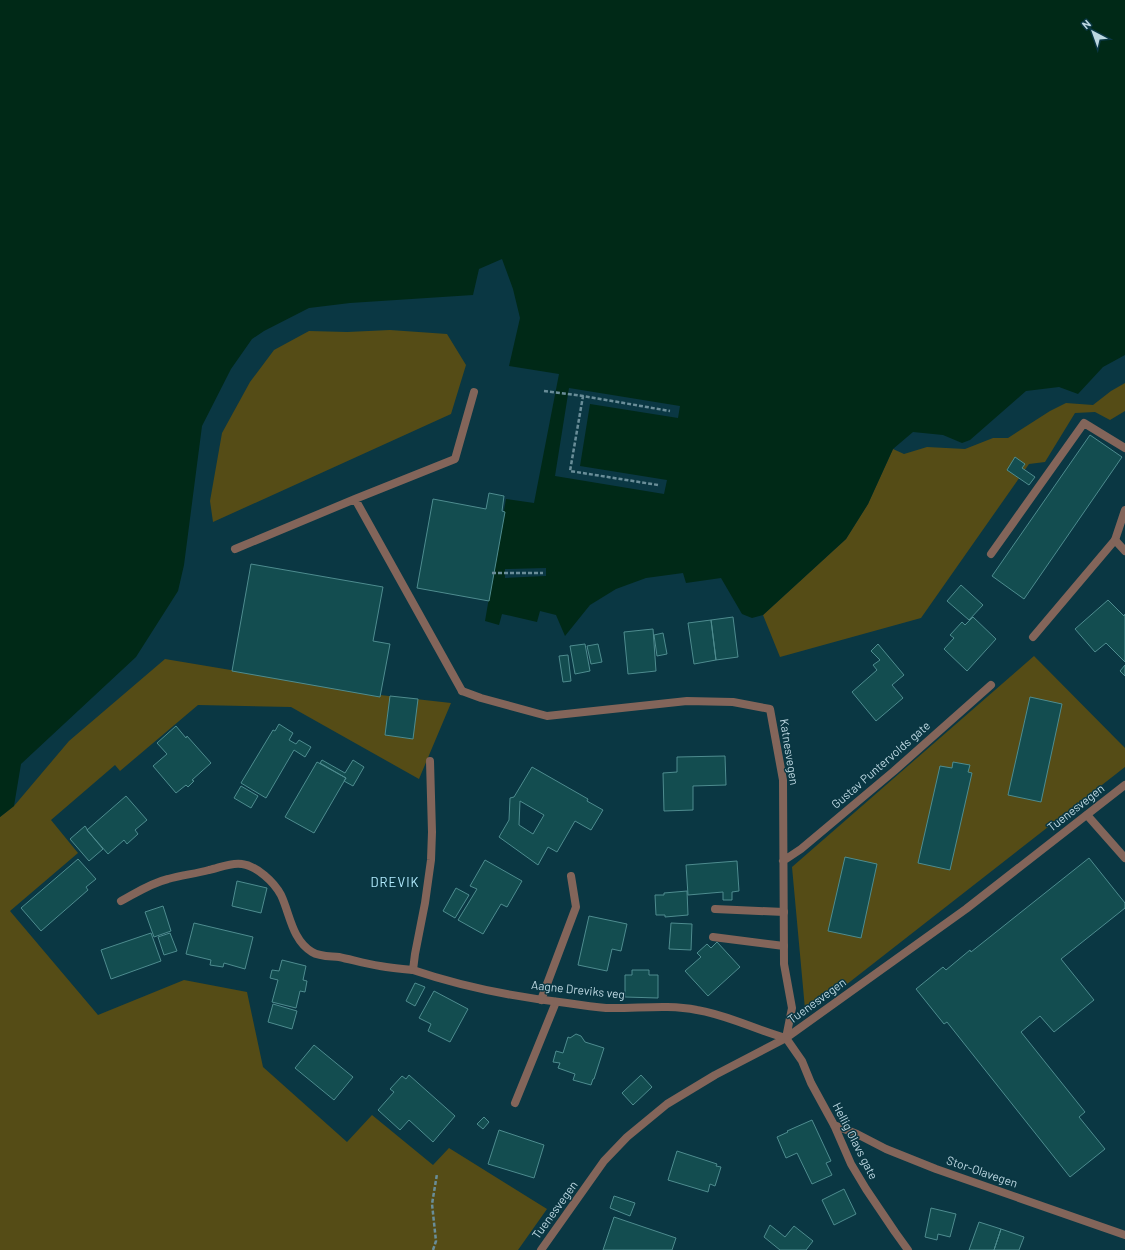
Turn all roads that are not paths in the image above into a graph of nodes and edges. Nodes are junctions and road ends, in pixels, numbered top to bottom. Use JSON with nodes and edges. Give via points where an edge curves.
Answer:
{"nodes":[{"id":1,"x":474,"y":392,"type":"dead end"},
{"id":2,"x":1125,"y":448,"type":"edge"},
{"id":3,"x":355,"y":499,"type":"junction"},
{"id":4,"x":1125,"y":510,"type":"edge"},
{"id":5,"x":1115,"y":540,"type":"junction"},
{"id":6,"x":235,"y":549,"type":"dead end"},
{"id":7,"x":1125,"y":551,"type":"edge"},
{"id":8,"x":991,"y":554,"type":"dead end"},
{"id":9,"x":1033,"y":637,"type":"dead end"},
{"id":10,"x":991,"y":685,"type":"dead end"},
{"id":11,"x":430,"y":761,"type":"dead end"},
{"id":12,"x":1125,"y":785,"type":"edge"},
{"id":13,"x":1087,"y":815,"type":"junction"},
{"id":14,"x":1125,"y":858,"type":"edge"},
{"id":15,"x":783,"y":861,"type":"junction"},
{"id":16,"x":571,"y":876,"type":"dead end"},
{"id":17,"x":121,"y":901,"type":"dead end"},
{"id":18,"x":715,"y":909,"type":"dead end"},
{"id":19,"x":784,"y":912,"type":"junction"},
{"id":20,"x":713,"y":937,"type":"dead end"},
{"id":21,"x":784,"y":946,"type":"junction"},
{"id":22,"x":413,"y":970,"type":"junction"},
{"id":23,"x":541,"y":1000,"type":"junction"},
{"id":24,"x":556,"y":1002,"type":"junction"},
{"id":25,"x":786,"y":1038,"type":"junction"},
{"id":26,"x":515,"y":1103,"type":"dead end"},
{"id":27,"x":834,"y":1125,"type":"junction"},
{"id":28,"x":1125,"y":1235,"type":"edge"},
{"id":29,"x":541,"y":1250,"type":"edge"},
{"id":30,"x":908,"y":1250,"type":"edge"}],
"edges":[{"from":1,"to":3,"type":"street","via":[[455,458]]},
{"from":2,"to":8,"type":"street","via":[[1084,423]]},
{"from":3,"to":6,"type":"street"},
{"from":3,"to":15,"type":"street","name":"Katnesvegen","via":[[462,691],[547,716],[687,701],[733,702],[770,709],[783,780]]},
{"from":4,"to":5,"type":"street"},
{"from":5,"to":7,"type":"street"},
{"from":5,"to":9,"type":"street"},
{"from":10,"to":15,"type":"street","name":"Gustav Puntervolds gate","via":[[894,771],[801,849]]},
{"from":11,"to":22,"type":"street","via":[[431,860],[426,904]]},
{"from":12,"to":13,"type":"street","name":"Tuenesvegen"},
{"from":13,"to":14,"type":"street"},
{"from":13,"to":25,"type":"street","name":"Tuenesvegen","via":[[966,909]]},
{"from":15,"to":19,"type":"street","name":"Katnesvegen"},
{"from":16,"to":23,"type":"street","via":[[576,907]]},
{"from":17,"to":22,"type":"street","name":"Aagne Dreviks veg","via":[[168,878],[242,864],[257,870],[276,887],[294,930],[312,952]]},
{"from":18,"to":19,"type":"street"},
{"from":19,"to":21,"type":"street","name":"Katnesvegen"},
{"from":20,"to":21,"type":"street"},
{"from":21,"to":25,"type":"street","name":"Katnesvegen","via":[[784,964],[792,1008]]},
{"from":22,"to":23,"type":"street","name":"Aagne Dreviks veg","via":[[442,980]]},
{"from":23,"to":24,"type":"street","name":"Aagne Dreviks veg"},
{"from":24,"to":25,"type":"street","name":"Aagne Dreviks veg","via":[[605,1008],[695,1009],[730,1018]]},
{"from":24,"to":26,"type":"street"},
{"from":25,"to":27,"type":"street","name":"Hellig Olavs gate","via":[[802,1061]]},
{"from":25,"to":29,"type":"street","name":"Tuenesvegen","via":[[690,1089],[667,1104],[627,1137],[604,1161]]},
{"from":27,"to":28,"type":"street","name":"Stor-Olavegen","via":[[936,1169]]},
{"from":27,"to":30,"type":"street","name":"Hellig Olavs gate","via":[[851,1164]]}]}
